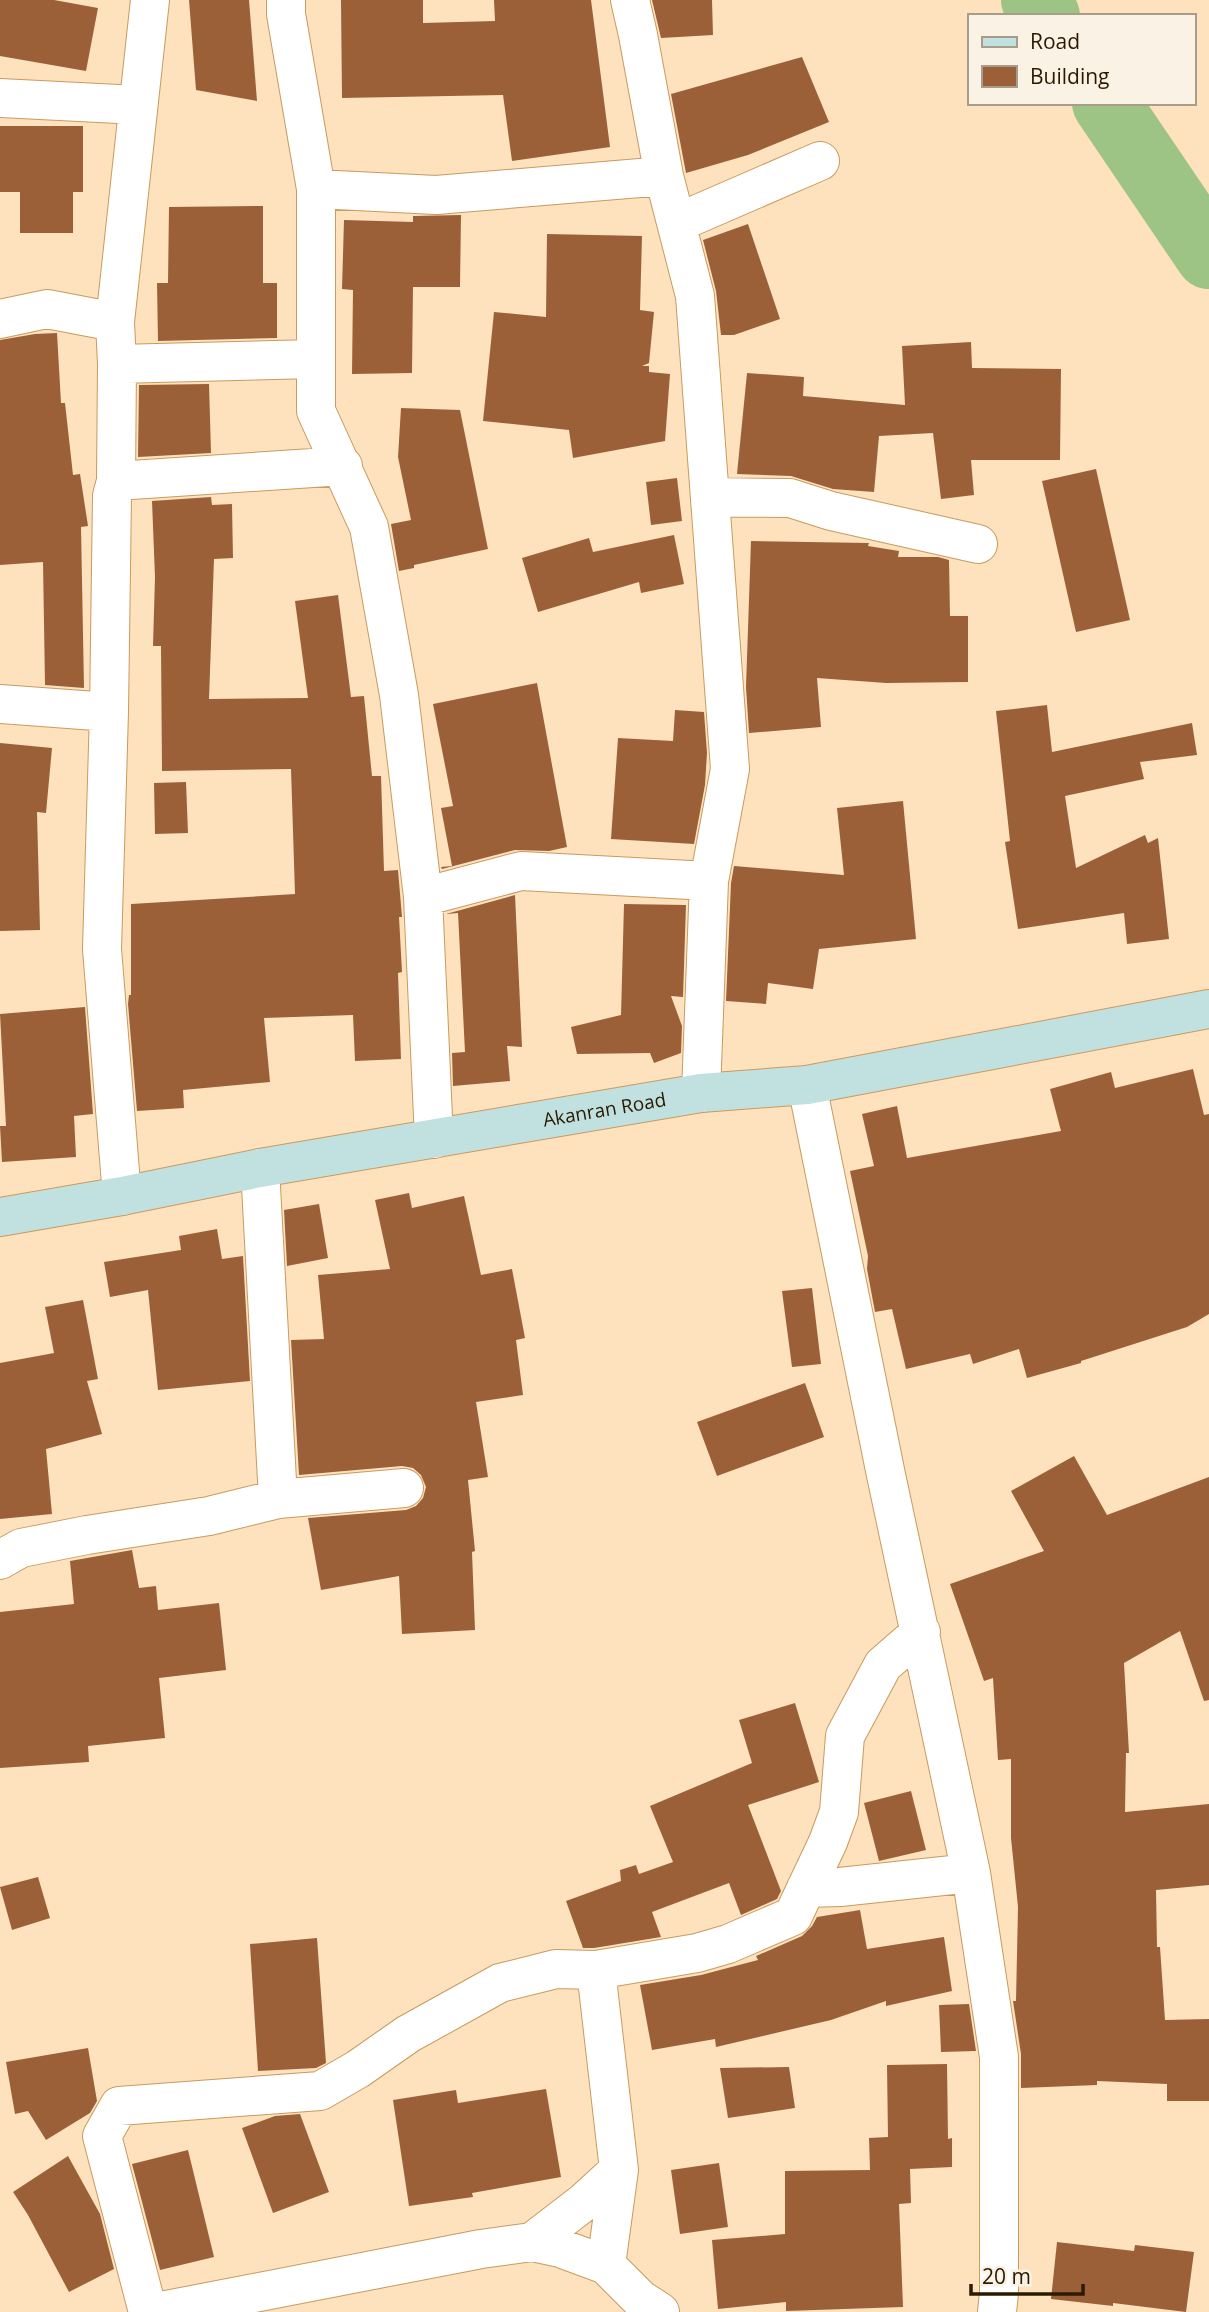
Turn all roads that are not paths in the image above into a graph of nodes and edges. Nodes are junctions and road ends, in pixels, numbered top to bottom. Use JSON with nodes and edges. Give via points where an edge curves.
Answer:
{"nodes":[{"id":1,"x":150,"y":0,"type":"edge"},
{"id":2,"x":286,"y":0,"type":"edge"},
{"id":3,"x":630,"y":0,"type":"edge"},
{"id":4,"x":0,"y":98,"type":"edge"},
{"id":5,"x":138,"y":106,"type":"junction"},
{"id":6,"x":820,"y":161,"type":"dead end"},
{"id":7,"x":664,"y":176,"type":"junction"},
{"id":8,"x":316,"y":189,"type":"junction"},
{"id":9,"x":677,"y":223,"type":"junction"},
{"id":10,"x":0,"y":319,"type":"edge"},
{"id":11,"x":115,"y":322,"type":"junction"},
{"id":12,"x":316,"y":359,"type":"junction"},
{"id":13,"x":117,"y":364,"type":"junction"},
{"id":14,"x":343,"y":467,"type":"junction"},
{"id":15,"x":116,"y":481,"type":"junction"},
{"id":16,"x":710,"y":497,"type":"junction"},
{"id":17,"x":978,"y":544,"type":"dead end"},
{"id":18,"x":0,"y":704,"type":"edge"},
{"id":19,"x":109,"y":712,"type":"junction"},
{"id":20,"x":709,"y":881,"type":"junction"},
{"id":21,"x":423,"y":897,"type":"junction"},
{"id":22,"x":1209,"y":1009,"type":"edge"},
{"id":23,"x":807,"y":1085,"type":"junction"},
{"id":24,"x":701,"y":1093,"type":"junction"},
{"id":25,"x":434,"y":1139,"type":"junction"},
{"id":26,"x":261,"y":1168,"type":"junction"},
{"id":27,"x":122,"y":1196,"type":"junction"},
{"id":28,"x":0,"y":1217,"type":"edge"},
{"id":29,"x":404,"y":1488,"type":"dead end"},
{"id":30,"x":278,"y":1499,"type":"junction"},
{"id":31,"x":0,"y":1560,"type":"edge"},
{"id":32,"x":921,"y":1632,"type":"junction"},
{"id":33,"x":971,"y":1873,"type":"junction"},
{"id":34,"x":806,"y":1888,"type":"junction"},
{"id":35,"x":596,"y":1970,"type":"junction"},
{"id":36,"x":619,"y":2169,"type":"junction"},
{"id":37,"x":532,"y":2242,"type":"junction"},
{"id":38,"x":606,"y":2265,"type":"junction"},
{"id":39,"x":249,"y":2303,"type":"edge"},
{"id":40,"x":148,"y":2312,"type":"edge"},
{"id":41,"x":156,"y":2312,"type":"edge"},
{"id":42,"x":660,"y":2312,"type":"edge"},
{"id":43,"x":997,"y":2312,"type":"edge"}],
"edges":[{"from":1,"to":5,"type":"street"},
{"from":2,"to":8,"type":"street"},
{"from":3,"to":7,"type":"street"},
{"from":4,"to":5,"type":"street"},
{"from":5,"to":11,"type":"street"},
{"from":6,"to":9,"type":"street"},
{"from":7,"to":8,"type":"street","via":[[436,195]]},
{"from":7,"to":9,"type":"street"},
{"from":8,"to":12,"type":"street"},
{"from":9,"to":16,"type":"street","via":[[695,296]]},
{"from":10,"to":11,"type":"street","via":[[47,309]]},
{"from":11,"to":13,"type":"street"},
{"from":12,"to":13,"type":"street"},
{"from":12,"to":14,"type":"street","via":[[316,411]]},
{"from":13,"to":15,"type":"street"},
{"from":14,"to":15,"type":"street"},
{"from":14,"to":21,"type":"street","via":[[369,527],[398,695]]},
{"from":15,"to":19,"type":"street","via":[[112,495]]},
{"from":16,"to":17,"type":"street","via":[[790,498]]},
{"from":16,"to":20,"type":"street","via":[[730,769]]},
{"from":18,"to":19,"type":"street"},
{"from":19,"to":27,"type":"street","via":[[102,949]]},
{"from":20,"to":21,"type":"street","via":[[521,871]]},
{"from":20,"to":24,"type":"street"},
{"from":21,"to":25,"type":"street"},
{"from":22,"to":23,"type":"main road","name":"Akanran Road"},
{"from":23,"to":24,"type":"main road","name":"Akanran Road"},
{"from":23,"to":32,"type":"street"},
{"from":24,"to":25,"type":"main road","name":"Akanran Road"},
{"from":25,"to":26,"type":"main road","name":"Akanran Road"},
{"from":26,"to":27,"type":"main road","name":"Akanran Road"},
{"from":26,"to":30,"type":"street"},
{"from":27,"to":28,"type":"main road","name":"Akanran Road"},
{"from":29,"to":30,"type":"street"},
{"from":30,"to":31,"type":"street","via":[[209,1516],[21,1548]]},
{"from":32,"to":33,"type":"street"},
{"from":32,"to":34,"type":"street","via":[[883,1665],[845,1736],[839,1812]]},
{"from":33,"to":34,"type":"street"},
{"from":33,"to":43,"type":"street","via":[[999,2057]]},
{"from":34,"to":35,"type":"street","via":[[793,1916],[728,1944]]},
{"from":35,"to":36,"type":"street"},
{"from":35,"to":40,"type":"street","via":[[556,1969],[500,1983],[408,2034],[320,2091],[120,2106],[102,2136]]},
{"from":36,"to":37,"type":"street"},
{"from":36,"to":38,"type":"street"},
{"from":37,"to":38,"type":"street"},
{"from":37,"to":39,"type":"street","via":[[481,2249]]},
{"from":38,"to":42,"type":"street"},
{"from":39,"to":41,"type":"street"}]}
